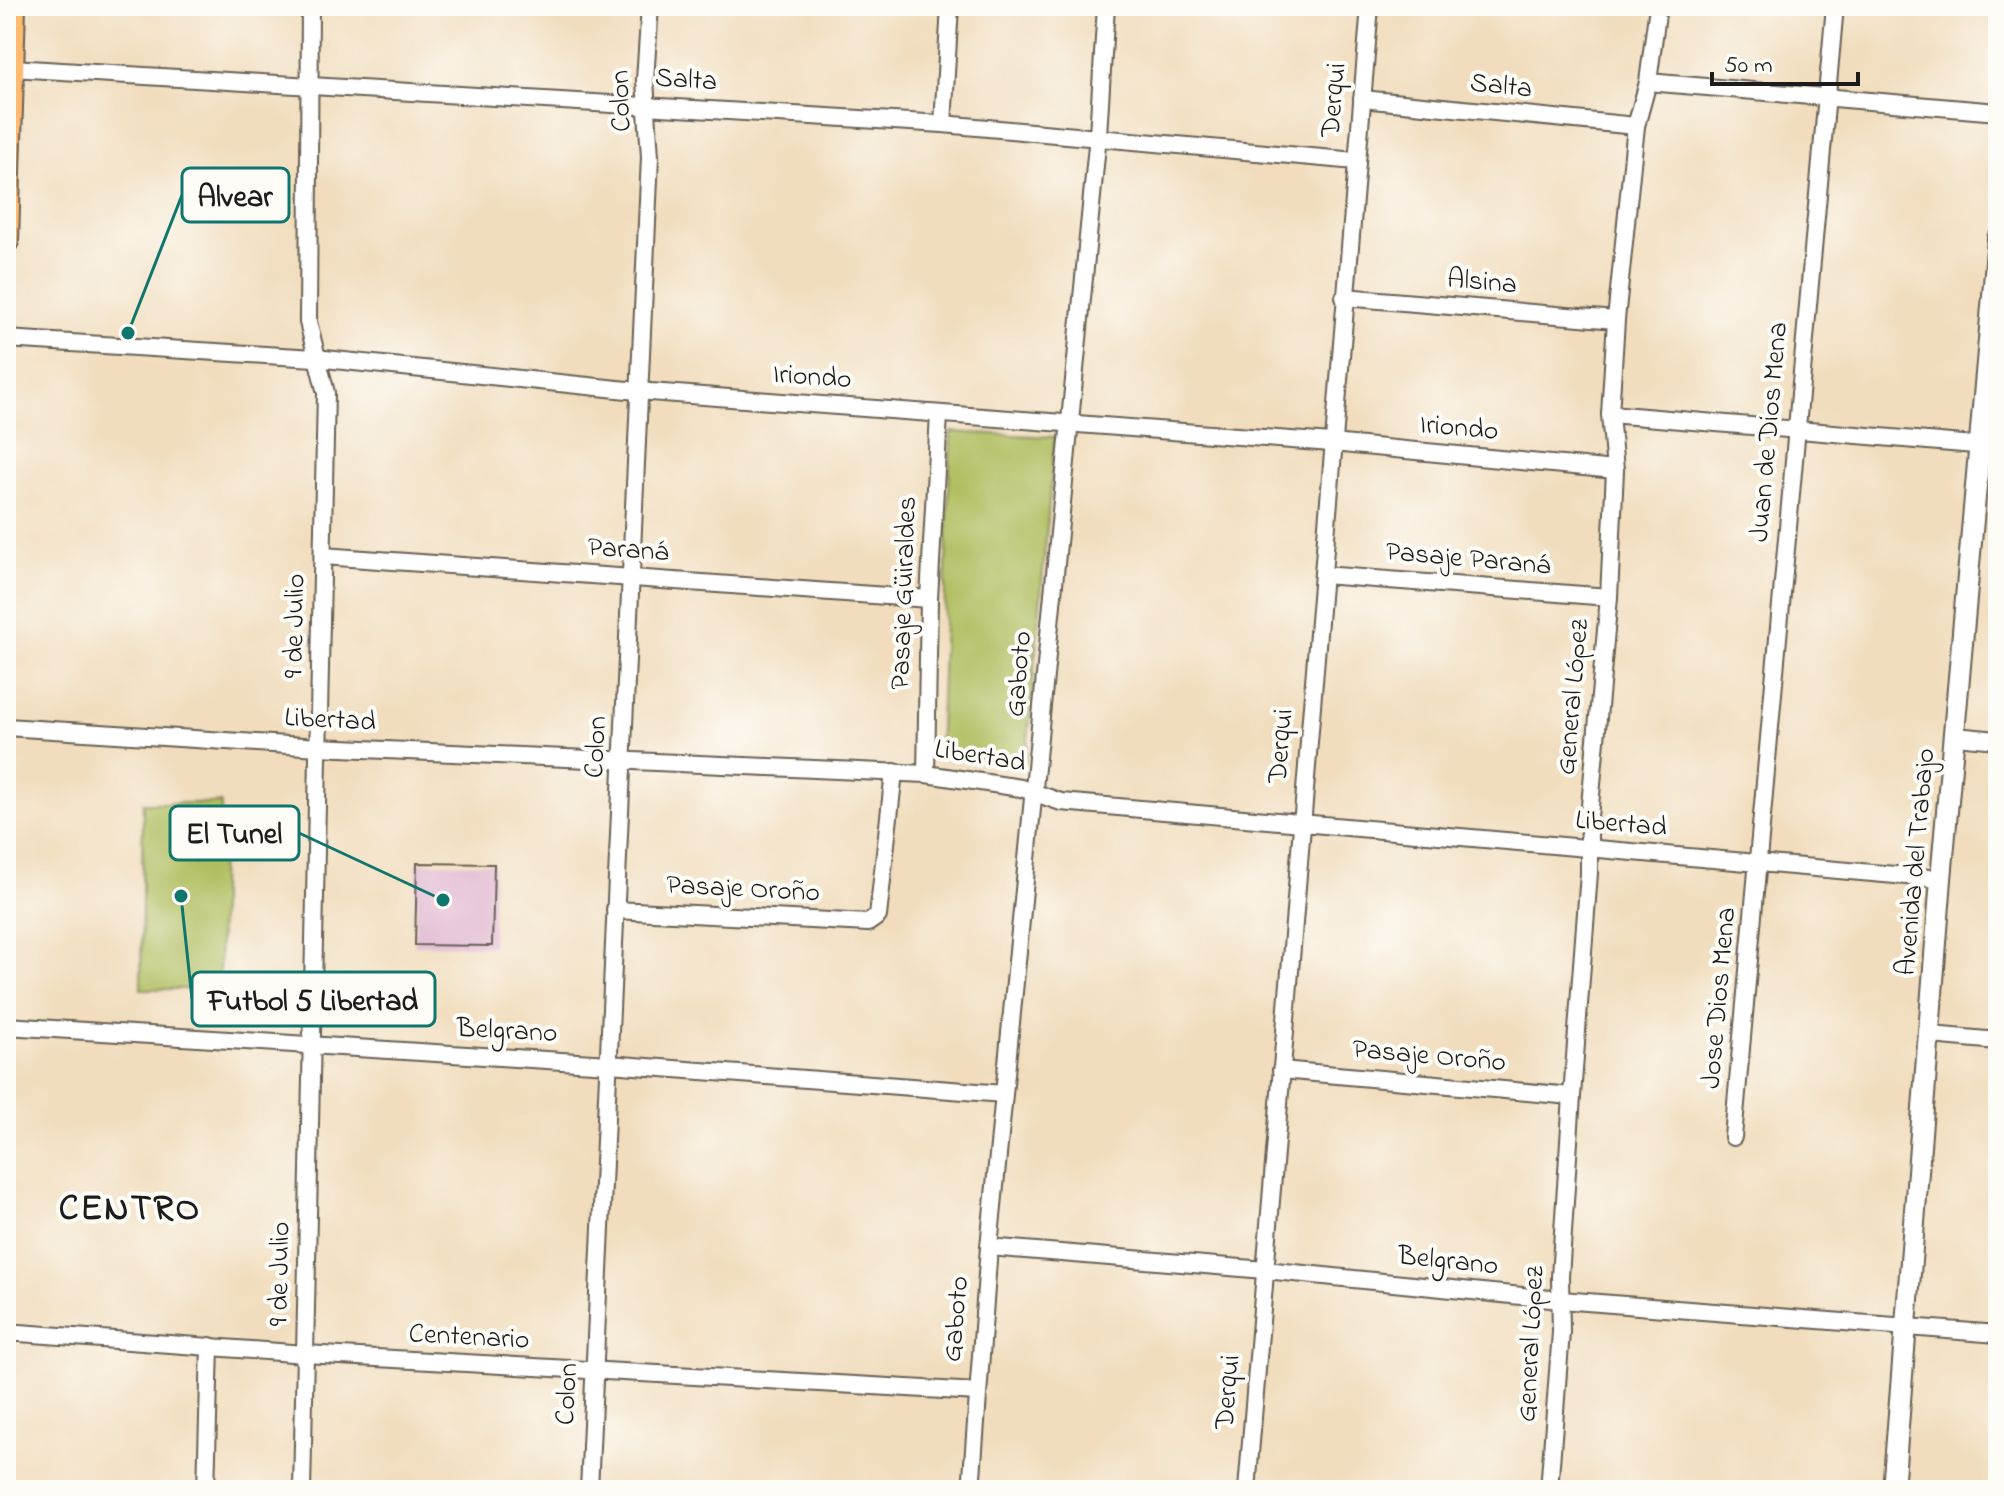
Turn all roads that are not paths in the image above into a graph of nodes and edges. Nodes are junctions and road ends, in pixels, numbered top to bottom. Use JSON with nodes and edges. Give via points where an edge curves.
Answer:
{"nodes":[{"id":1,"x":13,"y":6,"type":"edge"},
{"id":2,"x":310,"y":6,"type":"edge"},
{"id":3,"x":650,"y":6,"type":"edge"},
{"id":4,"x":950,"y":6,"type":"edge"},
{"id":5,"x":1106,"y":6,"type":"edge"},
{"id":6,"x":1370,"y":6,"type":"edge"},
{"id":7,"x":1658,"y":6,"type":"edge"},
{"id":8,"x":1835,"y":6,"type":"edge"},
{"id":9,"x":12,"y":68,"type":"junction"},
{"id":10,"x":1648,"y":82,"type":"junction"},
{"id":11,"x":308,"y":86,"type":"junction"},
{"id":12,"x":1827,"y":96,"type":"junction"},
{"id":13,"x":1362,"y":99,"type":"junction"},
{"id":14,"x":648,"y":105,"type":"junction"},
{"id":15,"x":1998,"y":112,"type":"edge"},
{"id":16,"x":943,"y":124,"type":"junction"},
{"id":17,"x":1636,"y":126,"type":"junction"},
{"id":18,"x":1098,"y":135,"type":"junction"},
{"id":19,"x":1356,"y":161,"type":"junction"},
{"id":20,"x":1998,"y":239,"type":"edge"},
{"id":21,"x":6,"y":241,"type":"edge"},
{"id":22,"x":1344,"y":297,"type":"junction"},
{"id":23,"x":1616,"y":320,"type":"junction"},
{"id":24,"x":6,"y":339,"type":"edge"},
{"id":25,"x":315,"y":358,"type":"junction"},
{"id":26,"x":637,"y":391,"type":"junction"},
{"id":27,"x":939,"y":414,"type":"junction"},
{"id":28,"x":1610,"y":414,"type":"junction"},
{"id":29,"x":1069,"y":423,"type":"junction"},
{"id":30,"x":1796,"y":429,"type":"junction"},
{"id":31,"x":1332,"y":443,"type":"junction"},
{"id":32,"x":1989,"y":447,"type":"edge"},
{"id":33,"x":1615,"y":470,"type":"junction"},
{"id":34,"x":323,"y":556,"type":"junction"},
{"id":35,"x":1323,"y":575,"type":"junction"},
{"id":36,"x":630,"y":577,"type":"junction"},
{"id":37,"x":1609,"y":597,"type":"junction"},
{"id":38,"x":929,"y":599,"type":"junction"},
{"id":39,"x":6,"y":727,"type":"edge"},
{"id":40,"x":1955,"y":736,"type":"junction"},
{"id":41,"x":1998,"y":740,"type":"edge"},
{"id":42,"x":319,"y":747,"type":"junction"},
{"id":43,"x":622,"y":758,"type":"junction"},
{"id":44,"x":894,"y":772,"type":"junction"},
{"id":45,"x":926,"y":774,"type":"junction"},
{"id":46,"x":1035,"y":793,"type":"junction"},
{"id":47,"x":1302,"y":823,"type":"junction"},
{"id":48,"x":1589,"y":848,"type":"junction"},
{"id":49,"x":1759,"y":863,"type":"junction"},
{"id":50,"x":1941,"y":879,"type":"junction"},
{"id":51,"x":615,"y":910,"type":"junction"},
{"id":52,"x":6,"y":1026,"type":"edge"},
{"id":53,"x":1931,"y":1035,"type":"junction"},
{"id":54,"x":1998,"y":1041,"type":"edge"},
{"id":55,"x":312,"y":1047,"type":"junction"},
{"id":56,"x":609,"y":1064,"type":"junction"},
{"id":57,"x":1281,"y":1070,"type":"junction"},
{"id":58,"x":1004,"y":1094,"type":"junction"},
{"id":59,"x":1572,"y":1096,"type":"junction"},
{"id":60,"x":1733,"y":1137,"type":"dead end"},
{"id":61,"x":989,"y":1247,"type":"junction"},
{"id":62,"x":1265,"y":1270,"type":"junction"},
{"id":63,"x":1561,"y":1300,"type":"junction"},
{"id":64,"x":1906,"y":1326,"type":"junction"},
{"id":65,"x":6,"y":1332,"type":"edge"},
{"id":66,"x":1998,"y":1334,"type":"edge"},
{"id":67,"x":210,"y":1346,"type":"junction"},
{"id":68,"x":305,"y":1354,"type":"junction"},
{"id":69,"x":595,"y":1371,"type":"junction"},
{"id":70,"x":978,"y":1392,"type":"junction"},
{"id":71,"x":206,"y":1490,"type":"edge"},
{"id":72,"x":302,"y":1490,"type":"edge"},
{"id":73,"x":589,"y":1490,"type":"edge"},
{"id":74,"x":971,"y":1490,"type":"edge"},
{"id":75,"x":1247,"y":1490,"type":"edge"},
{"id":76,"x":1549,"y":1490,"type":"edge"},
{"id":77,"x":1893,"y":1490,"type":"edge"}],
"edges":[{"from":1,"to":9,"type":"main road"},
{"from":2,"to":11,"type":"street","name":"9 de Julio"},
{"from":3,"to":14,"type":"street","name":"Colon"},
{"from":4,"to":16,"type":"street"},
{"from":5,"to":18,"type":"street","name":"Gaboto"},
{"from":6,"to":13,"type":"street","name":"Derqui"},
{"from":7,"to":10,"type":"street","name":"General López"},
{"from":8,"to":12,"type":"street","name":"Juan de Dios Mena"},
{"from":9,"to":11,"type":"street","name":"Salta"},
{"from":9,"to":21,"type":"main road"},
{"from":10,"to":12,"type":"street"},
{"from":10,"to":17,"type":"street","name":"General López"},
{"from":11,"to":14,"type":"street","name":"Salta"},
{"from":11,"to":25,"type":"street","name":"9 de Julio","via":[[308,322]]},
{"from":12,"to":15,"type":"street"},
{"from":12,"to":30,"type":"street","name":"Juan de Dios Mena"},
{"from":13,"to":17,"type":"street","name":"Salta"},
{"from":13,"to":19,"type":"street","name":"Derqui"},
{"from":14,"to":16,"type":"street","name":"Salta"},
{"from":14,"to":26,"type":"street","name":"Colon"},
{"from":16,"to":18,"type":"street","name":"Salta"},
{"from":17,"to":23,"type":"street","name":"General López"},
{"from":18,"to":19,"type":"street","name":"Salta"},
{"from":18,"to":29,"type":"street","name":"Gaboto"},
{"from":19,"to":22,"type":"street","name":"Derqui"},
{"from":20,"to":32,"type":"street","name":"Avenida del Trabajo"},
{"from":22,"to":23,"type":"street","name":"Alsina"},
{"from":22,"to":31,"type":"street","name":"Derqui"},
{"from":23,"to":28,"type":"street","name":"General López"},
{"from":24,"to":25,"type":"street","name":"Iriondo"},
{"from":25,"to":26,"type":"street","name":"Iriondo"},
{"from":25,"to":34,"type":"street","name":"9 de Julio","via":[[326,393]]},
{"from":26,"to":27,"type":"street","name":"Iriondo"},
{"from":26,"to":36,"type":"street","name":"Colon"},
{"from":27,"to":29,"type":"street","name":"Iriondo"},
{"from":27,"to":38,"type":"street","name":"Pasaje Güiraldes"},
{"from":28,"to":30,"type":"street"},
{"from":28,"to":33,"type":"street","name":"General López"},
{"from":29,"to":31,"type":"street","name":"Iriondo"},
{"from":29,"to":46,"type":"street","name":"Gaboto"},
{"from":30,"to":32,"type":"street"},
{"from":30,"to":49,"type":"street","name":"Juan de Dios Mena"},
{"from":31,"to":33,"type":"street","name":"Iriondo"},
{"from":31,"to":35,"type":"street","name":"Derqui"},
{"from":32,"to":40,"type":"street","name":"Avenida del Trabajo"},
{"from":33,"to":37,"type":"street","name":"General López"},
{"from":34,"to":36,"type":"street","name":"Paraná"},
{"from":34,"to":42,"type":"street","name":"9 de Julio"},
{"from":35,"to":37,"type":"street","name":"Pasaje Paraná"},
{"from":35,"to":47,"type":"street","name":"Derqui"},
{"from":36,"to":38,"type":"street","name":"Paraná"},
{"from":36,"to":43,"type":"street","name":"Colon"},
{"from":37,"to":48,"type":"street","name":"General López"},
{"from":38,"to":45,"type":"street","name":"Pasaje Güiraldes"},
{"from":39,"to":42,"type":"street","name":"Libertad"},
{"from":40,"to":41,"type":"street"},
{"from":40,"to":50,"type":"street","name":"Avenida del Trabajo"},
{"from":42,"to":43,"type":"street","name":"Libertad"},
{"from":42,"to":55,"type":"street","name":"9 de Julio"},
{"from":43,"to":44,"type":"street","name":"Libertad"},
{"from":43,"to":51,"type":"street","name":"Colon"},
{"from":44,"to":45,"type":"street","name":"Libertad"},
{"from":44,"to":51,"type":"street","name":"Pasaje Oroño","via":[[878,916],[868,923]]},
{"from":45,"to":46,"type":"street","name":"Libertad"},
{"from":46,"to":47,"type":"street","name":"Libertad","via":[[1061,802]]},
{"from":46,"to":58,"type":"street","name":"Gaboto"},
{"from":47,"to":48,"type":"street","name":"Libertad"},
{"from":47,"to":57,"type":"street","name":"Derqui"},
{"from":48,"to":49,"type":"street","name":"Libertad"},
{"from":48,"to":59,"type":"street","name":"General López"},
{"from":49,"to":50,"type":"street","name":"Libertad"},
{"from":49,"to":60,"type":"street","name":"Jose Dios Mena"},
{"from":50,"to":53,"type":"street","name":"Avenida del Trabajo"},
{"from":51,"to":56,"type":"street","name":"Colon"},
{"from":52,"to":55,"type":"street","name":"Belgrano"},
{"from":53,"to":54,"type":"street"},
{"from":53,"to":64,"type":"street","name":"Avenida del Trabajo"},
{"from":55,"to":56,"type":"street","name":"Belgrano"},
{"from":55,"to":68,"type":"street","name":"9 de Julio"},
{"from":56,"to":58,"type":"street","name":"Belgrano"},
{"from":56,"to":69,"type":"street","name":"Colon"},
{"from":57,"to":59,"type":"street","name":"Pasaje Oroño"},
{"from":57,"to":62,"type":"street","name":"Derqui"},
{"from":58,"to":61,"type":"street","name":"Gaboto"},
{"from":59,"to":63,"type":"street","name":"General López"},
{"from":61,"to":62,"type":"street","name":"Belgrano"},
{"from":61,"to":70,"type":"street","name":"Gaboto"},
{"from":62,"to":63,"type":"street","name":"Belgrano"},
{"from":62,"to":75,"type":"street","name":"Derqui"},
{"from":63,"to":64,"type":"street","name":"Belgrano"},
{"from":63,"to":76,"type":"street","name":"General López"},
{"from":64,"to":66,"type":"street","name":"Belgrano"},
{"from":64,"to":77,"type":"street","name":"Avenida del Trabajo"},
{"from":65,"to":67,"type":"street","name":"Centenario"},
{"from":67,"to":68,"type":"street","name":"Centenario"},
{"from":67,"to":71,"type":"street"},
{"from":68,"to":69,"type":"street","name":"Centenario"},
{"from":68,"to":72,"type":"street","name":"9 de Julio"},
{"from":69,"to":70,"type":"street","name":"Centenario"},
{"from":69,"to":73,"type":"street","name":"Colon"},
{"from":70,"to":74,"type":"street","name":"Gaboto"}]}
